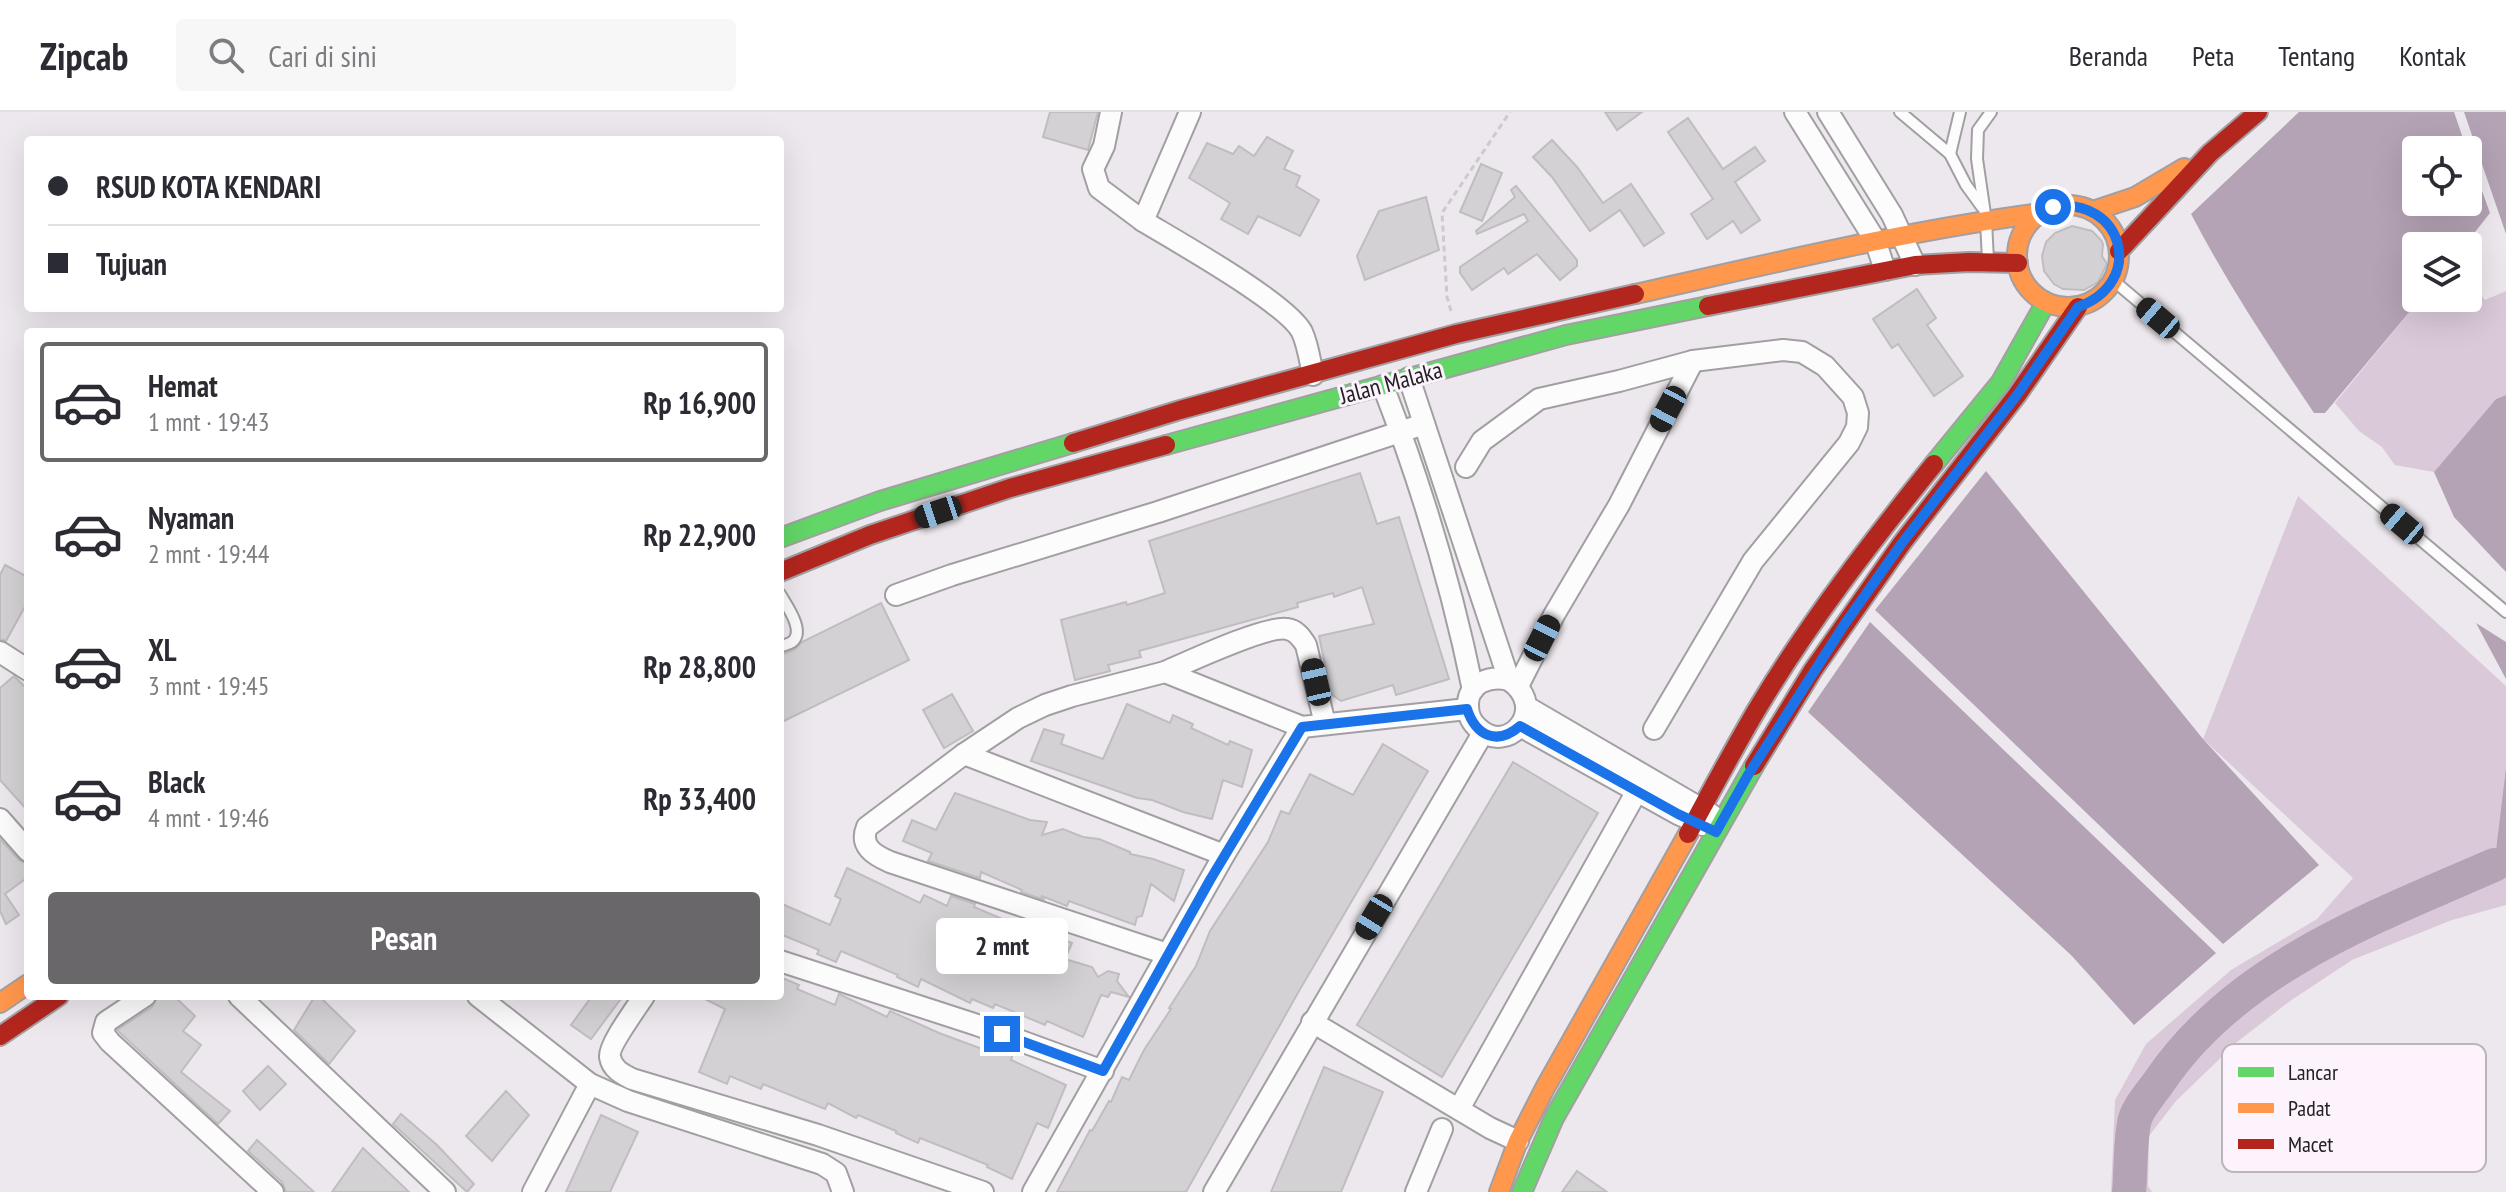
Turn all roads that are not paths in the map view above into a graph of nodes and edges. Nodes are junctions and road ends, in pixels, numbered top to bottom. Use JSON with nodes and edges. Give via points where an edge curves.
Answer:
{"nodes":[{"id":1,"x":1111,"y":112,"type":"edge"},
{"id":2,"x":1190,"y":112,"type":"edge"},
{"id":3,"x":1795,"y":112,"type":"edge"},
{"id":4,"x":1828,"y":112,"type":"edge"},
{"id":5,"x":1900,"y":112,"type":"edge"},
{"id":6,"x":1960,"y":112,"type":"edge"},
{"id":7,"x":1991,"y":112,"type":"edge"},
{"id":8,"x":2258,"y":112,"type":"edge"},
{"id":9,"x":2210,"y":153,"type":"junction"},
{"id":10,"x":1950,"y":154,"type":"junction"},
{"id":11,"x":2093,"y":211,"type":"junction"},
{"id":12,"x":2041,"y":213,"type":"junction"},
{"id":13,"x":1984,"y":214,"type":"junction"},
{"id":14,"x":1143,"y":221,"type":"junction"},
{"id":15,"x":1902,"y":236,"type":"junction"},
{"id":16,"x":1875,"y":240,"type":"junction"},
{"id":17,"x":2119,"y":251,"type":"junction"},
{"id":18,"x":1988,"y":262,"type":"junction"},
{"id":19,"x":2018,"y":263,"type":"junction"},
{"id":20,"x":1915,"y":265,"type":"junction"},
{"id":21,"x":1885,"y":270,"type":"junction"},
{"id":22,"x":2114,"y":281,"type":"junction"},
{"id":23,"x":2046,"y":302,"type":"junction"},
{"id":24,"x":2078,"y":307,"type":"junction"},
{"id":25,"x":1693,"y":361,"type":"junction"},
{"id":26,"x":1313,"y":375,"type":"junction"},
{"id":27,"x":1409,"y":378,"type":"junction"},
{"id":28,"x":1392,"y":410,"type":"junction"},
{"id":29,"x":1420,"y":412,"type":"junction"},
{"id":30,"x":1466,"y":467,"type":"dead end"},
{"id":31,"x":784,"y":537,"type":"edge"},
{"id":32,"x":784,"y":570,"type":"edge"},
{"id":33,"x":1479,"y":590,"type":"junction"},
{"id":34,"x":896,"y":595,"type":"dead end"},
{"id":35,"x":1452,"y":600,"type":"junction"},
{"id":36,"x":784,"y":601,"type":"edge"},
{"id":37,"x":2506,"y":612,"type":"edge"},
{"id":38,"x":784,"y":645,"type":"edge"},
{"id":39,"x":0,"y":652,"type":"edge"},
{"id":40,"x":24,"y":667,"type":"edge"},
{"id":41,"x":1165,"y":672,"type":"junction"},
{"id":42,"x":1514,"y":683,"type":"junction"},
{"id":43,"x":1470,"y":699,"type":"junction"},
{"id":44,"x":1524,"y":716,"type":"junction"},
{"id":45,"x":1325,"y":724,"type":"junction"},
{"id":46,"x":1302,"y":727,"type":"junction"},
{"id":47,"x":1654,"y":729,"type":"dead end"},
{"id":48,"x":1483,"y":733,"type":"junction"},
{"id":49,"x":964,"y":754,"type":"junction"},
{"id":50,"x":1650,"y":792,"type":"junction"},
{"id":51,"x":1689,"y":811,"type":"junction"},
{"id":52,"x":0,"y":819,"type":"edge"},
{"id":53,"x":1719,"y":826,"type":"junction"},
{"id":54,"x":24,"y":846,"type":"edge"},
{"id":55,"x":1224,"y":855,"type":"junction"},
{"id":56,"x":1167,"y":954,"type":"junction"},
{"id":57,"x":784,"y":962,"type":"edge"},
{"id":58,"x":24,"y":987,"type":"edge"},
{"id":59,"x":5,"y":999,"type":"edge"},
{"id":60,"x":53,"y":1000,"type":"edge"},
{"id":61,"x":139,"y":1000,"type":"edge"},
{"id":62,"x":243,"y":1000,"type":"edge"},
{"id":63,"x":483,"y":1000,"type":"edge"},
{"id":64,"x":642,"y":1000,"type":"edge"},
{"id":65,"x":25,"y":1019,"type":"junction"},
{"id":66,"x":1312,"y":1022,"type":"junction"},
{"id":67,"x":0,"y":1036,"type":"edge"},
{"id":68,"x":1103,"y":1071,"type":"junction"},
{"id":69,"x":590,"y":1084,"type":"junction"},
{"id":70,"x":1475,"y":1119,"type":"junction"},
{"id":71,"x":1442,"y":1129,"type":"dead end"},
{"id":72,"x":1518,"y":1141,"type":"junction"},
{"id":73,"x":273,"y":1192,"type":"edge"},
{"id":74,"x":445,"y":1192,"type":"edge"},
{"id":75,"x":533,"y":1192,"type":"edge"},
{"id":76,"x":843,"y":1192,"type":"edge"},
{"id":77,"x":983,"y":1192,"type":"edge"},
{"id":78,"x":1033,"y":1192,"type":"edge"},
{"id":79,"x":1214,"y":1192,"type":"edge"},
{"id":80,"x":1416,"y":1192,"type":"edge"},
{"id":81,"x":1499,"y":1192,"type":"edge"},
{"id":82,"x":1522,"y":1192,"type":"edge"}],
"edges":[{"from":1,"to":14,"type":"street","name":"Jalan Malaka","via":[[1093,169],[1099,188]]},
{"from":2,"to":14,"type":"street"},
{"from":3,"to":16,"type":"street"},
{"from":4,"to":15,"type":"street"},
{"from":5,"to":10,"type":"lane"},
{"from":6,"to":10,"type":"lane"},
{"from":7,"to":13,"type":"lane","via":[[1978,130]]},
{"from":8,"to":9,"type":"street"},
{"from":9,"to":11,"type":"street","via":[[2135,197]]},
{"from":9,"to":17,"type":"street"},
{"from":10,"to":13,"type":"lane"},
{"from":11,"to":12,"type":"street","via":[[2067,205]]},
{"from":11,"to":17,"type":"street","via":[[2110,228]]},
{"from":12,"to":13,"type":"street","name":"Jalan Malaka"},
{"from":12,"to":19,"type":"street","via":[[2022,234]]},
{"from":13,"to":15,"type":"street","name":"Jalan Malaka"},
{"from":13,"to":18,"type":"lane"},
{"from":14,"to":26,"type":"street","name":"Jalan Malaka","via":[[1291,318],[1304,340]]},
{"from":15,"to":16,"type":"street","name":"Jalan Malaka"},
{"from":15,"to":20,"type":"street"},
{"from":16,"to":21,"type":"street"},
{"from":16,"to":26,"type":"street","name":"Jalan Malaka","via":[[1456,334]]},
{"from":17,"to":22,"type":"street"},
{"from":18,"to":19,"type":"street","name":"Jalan Malaka"},
{"from":18,"to":20,"type":"street","name":"Jalan Malaka"},
{"from":19,"to":23,"type":"street","via":[[2027,286]]},
{"from":20,"to":21,"type":"street","name":"Jalan Malaka"},
{"from":21,"to":27,"type":"street","name":"Jalan Malaka","via":[[1566,335]]},
{"from":22,"to":24,"type":"street","via":[[2105,293]]},
{"from":22,"to":37,"type":"lane"},
{"from":23,"to":24,"type":"street"},
{"from":23,"to":51,"type":"street","via":[[2001,382],[1881,530]]},
{"from":24,"to":53,"type":"street","via":[[1844,625]]},
{"from":25,"to":30,"type":"street","via":[[1539,399],[1482,441]]},
{"from":25,"to":42,"type":"street","via":[[1619,505]]},
{"from":25,"to":47,"type":"street","via":[[1802,352],[1825,366],[1853,397],[1857,427],[1753,561]]},
{"from":26,"to":31,"type":"street","name":"Jalan Malaka","via":[[880,501]]},
{"from":27,"to":28,"type":"street","name":"Jalan Malaka"},
{"from":27,"to":29,"type":"street"},
{"from":28,"to":29,"type":"street"},
{"from":28,"to":32,"type":"street","name":"Jalan Malaka","via":[[1010,488]]},
{"from":28,"to":34,"type":"street","via":[[1158,512]]},
{"from":28,"to":35,"type":"street"},
{"from":29,"to":33,"type":"street"},
{"from":33,"to":35,"type":"street"},
{"from":33,"to":42,"type":"street"},
{"from":35,"to":43,"type":"street"},
{"from":36,"to":38,"type":"lane","via":[[797,636]]},
{"from":39,"to":40,"type":"street"},
{"from":41,"to":45,"type":"street","via":[[1262,633],[1290,629],[1306,645]]},
{"from":41,"to":46,"type":"street"},
{"from":41,"to":49,"type":"street","via":[[1045,705]]},
{"from":42,"to":43,"type":"street","via":[[1489,679]]},
{"from":42,"to":44,"type":"street","via":[[1525,696]]},
{"from":43,"to":45,"type":"street"},
{"from":43,"to":48,"type":"street","via":[[1472,723]]},
{"from":44,"to":48,"type":"street","via":[[1512,733]]},
{"from":44,"to":50,"type":"street"},
{"from":45,"to":46,"type":"street"},
{"from":46,"to":55,"type":"street"},
{"from":48,"to":66,"type":"street"},
{"from":49,"to":55,"type":"street"},
{"from":49,"to":56,"type":"street","via":[[867,827],[864,840],[869,850],[890,862]]},
{"from":50,"to":51,"type":"street"},
{"from":50,"to":70,"type":"street"},
{"from":51,"to":53,"type":"street"},
{"from":51,"to":72,"type":"street"},
{"from":52,"to":54,"type":"street"},
{"from":53,"to":82,"type":"street","via":[[1562,1104]]},
{"from":55,"to":56,"type":"street"},
{"from":56,"to":68,"type":"street"},
{"from":57,"to":68,"type":"street"},
{"from":58,"to":59,"type":"street"},
{"from":59,"to":65,"type":"street"},
{"from":60,"to":65,"type":"street"},
{"from":61,"to":73,"type":"street","via":[[106,1022],[103,1033]]},
{"from":62,"to":74,"type":"street"},
{"from":63,"to":69,"type":"street"},
{"from":64,"to":77,"type":"street","via":[[611,1050],[619,1073]]},
{"from":65,"to":67,"type":"street"},
{"from":66,"to":70,"type":"street"},
{"from":66,"to":79,"type":"street"},
{"from":68,"to":78,"type":"street"},
{"from":69,"to":75,"type":"street"},
{"from":69,"to":76,"type":"street","via":[[822,1164],[836,1173]]},
{"from":70,"to":72,"type":"street"},
{"from":71,"to":80,"type":"street"},
{"from":72,"to":81,"type":"street"}]}
